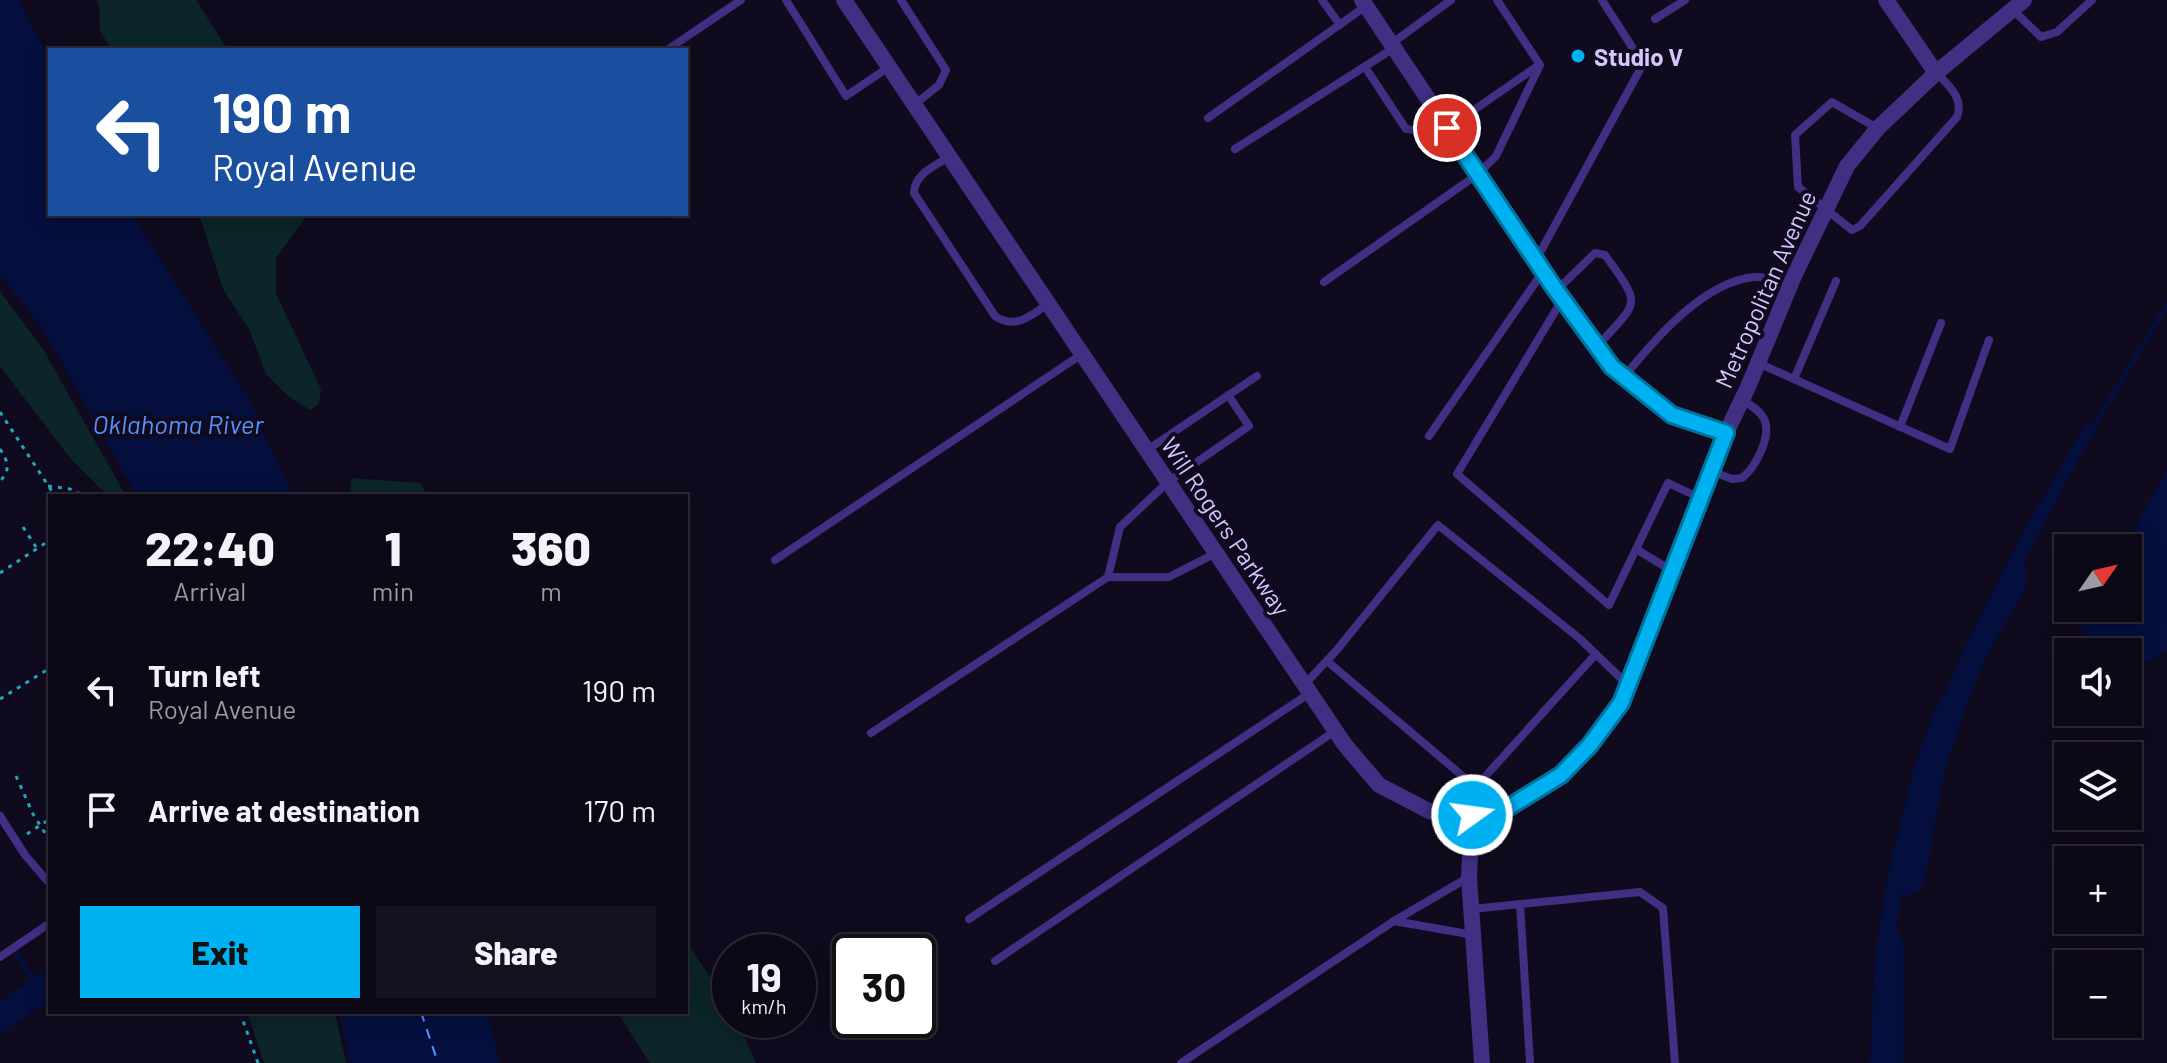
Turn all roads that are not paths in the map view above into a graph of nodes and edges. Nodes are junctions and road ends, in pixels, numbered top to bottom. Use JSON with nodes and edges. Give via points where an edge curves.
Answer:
{"nodes":[{"id":1,"x":741,"y":0,"type":"edge"},
{"id":2,"x":786,"y":0,"type":"edge"},
{"id":3,"x":844,"y":0,"type":"edge"},
{"id":4,"x":901,"y":0,"type":"edge"},
{"id":5,"x":1322,"y":0,"type":"edge"},
{"id":6,"x":1451,"y":0,"type":"edge"},
{"id":7,"x":1497,"y":0,"type":"edge"},
{"id":8,"x":1602,"y":0,"type":"edge"},
{"id":9,"x":1685,"y":0,"type":"edge"},
{"id":10,"x":1886,"y":0,"type":"edge"},
{"id":11,"x":2092,"y":0,"type":"edge"},
{"id":12,"x":1364,"y":3,"type":"edge"},
{"id":13,"x":2018,"y":5,"type":"edge"},
{"id":14,"x":1655,"y":19,"type":"dead end"},
{"id":15,"x":1340,"y":25,"type":"junction"},
{"id":16,"x":1392,"y":46,"type":"junction"},
{"id":17,"x":670,"y":48,"type":"edge"},
{"id":18,"x":1540,"y":65,"type":"junction"},
{"id":19,"x":889,"y":67,"type":"junction"},
{"id":20,"x":1365,"y":67,"type":"junction"},
{"id":21,"x":1936,"y":73,"type":"junction"},
{"id":22,"x":914,"y":105,"type":"junction"},
{"id":23,"x":1437,"y":113,"type":"junction"},
{"id":24,"x":1208,"y":118,"type":"dead end"},
{"id":25,"x":1447,"y":128,"type":"junction"},
{"id":26,"x":1878,"y":128,"type":"junction"},
{"id":27,"x":1235,"y":149,"type":"dead end"},
{"id":28,"x":949,"y":157,"type":"junction"},
{"id":29,"x":1478,"y":174,"type":"junction"},
{"id":30,"x":1825,"y":209,"type":"junction"},
{"id":31,"x":1539,"y":266,"type":"junction"},
{"id":32,"x":1836,"y":281,"type":"dead end"},
{"id":33,"x":1324,"y":282,"type":"dead end"},
{"id":34,"x":1790,"y":283,"type":"junction"},
{"id":35,"x":1559,"y":295,"type":"junction"},
{"id":36,"x":1048,"y":304,"type":"junction"},
{"id":37,"x":1941,"y":323,"type":"dead end"},
{"id":38,"x":1989,"y":340,"type":"dead end"},
{"id":39,"x":1597,"y":347,"type":"junction"},
{"id":40,"x":1082,"y":354,"type":"junction"},
{"id":41,"x":1758,"y":363,"type":"junction"},
{"id":42,"x":1257,"y":376,"type":"dead end"},
{"id":43,"x":1624,"y":377,"type":"junction"},
{"id":44,"x":1794,"y":379,"type":"junction"},
{"id":45,"x":1228,"y":395,"type":"junction"},
{"id":46,"x":1742,"y":400,"type":"junction"},
{"id":47,"x":1900,"y":427,"type":"junction"},
{"id":48,"x":1726,"y":433,"type":"junction"},
{"id":49,"x":1429,"y":436,"type":"dead end"},
{"id":50,"x":1147,"y":450,"type":"junction"},
{"id":51,"x":1711,"y":471,"type":"junction"},
{"id":52,"x":1168,"y":482,"type":"junction"},
{"id":53,"x":1700,"y":498,"type":"junction"},
{"id":54,"x":1636,"y":549,"type":"junction"},
{"id":55,"x":1216,"y":553,"type":"junction"},
{"id":56,"x":775,"y":560,"type":"dead end"},
{"id":57,"x":1672,"y":571,"type":"junction"},
{"id":58,"x":1108,"y":577,"type":"junction"},
{"id":59,"x":1596,"y":654,"type":"junction"},
{"id":60,"x":1327,"y":661,"type":"junction"},
{"id":61,"x":1628,"y":685,"type":"junction"},
{"id":62,"x":1307,"y":689,"type":"junction"},
{"id":63,"x":1335,"y":731,"type":"junction"},
{"id":64,"x":871,"y":733,"type":"dead end"},
{"id":65,"x":1474,"y":779,"type":"junction"},
{"id":66,"x":1472,"y":815,"type":"junction"},
{"id":67,"x":0,"y":816,"type":"edge"},
{"id":68,"x":1469,"y":877,"type":"junction"},
{"id":69,"x":48,"y":882,"type":"edge"},
{"id":70,"x":1520,"y":904,"type":"junction"},
{"id":71,"x":1472,"y":909,"type":"junction"},
{"id":72,"x":969,"y":919,"type":"dead end"},
{"id":73,"x":1394,"y":921,"type":"junction"},
{"id":74,"x":48,"y":924,"type":"edge"},
{"id":75,"x":1474,"y":935,"type":"junction"},
{"id":76,"x":0,"y":957,"type":"edge"},
{"id":77,"x":995,"y":961,"type":"dead end"},
{"id":78,"x":1181,"y":1063,"type":"edge"},
{"id":79,"x":1482,"y":1063,"type":"edge"},
{"id":80,"x":1530,"y":1063,"type":"edge"},
{"id":81,"x":1675,"y":1063,"type":"edge"}],
"edges":[{"from":1,"to":17,"type":"lane"},
{"from":2,"to":19,"type":"lane","via":[[846,96]]},
{"from":3,"to":19,"type":"street","name":"Will Rogers Parkway"},
{"from":4,"to":22,"type":"lane","via":[[946,70],[939,85]]},
{"from":5,"to":15,"type":"lane"},
{"from":6,"to":16,"type":"lane"},
{"from":7,"to":18,"type":"lane"},
{"from":8,"to":31,"type":"lane","via":[[1643,64]]},
{"from":9,"to":14,"type":"lane"},
{"from":10,"to":21,"type":"street"},
{"from":11,"to":13,"type":"lane","via":[[2057,32],[2041,37]]},
{"from":12,"to":15,"type":"lane"},
{"from":12,"to":16,"type":"street"},
{"from":13,"to":21,"type":"street","name":"Metropolitan Avenue"},
{"from":15,"to":24,"type":"lane"},
{"from":16,"to":20,"type":"lane"},
{"from":16,"to":23,"type":"street"},
{"from":18,"to":25,"type":"lane"},
{"from":18,"to":29,"type":"lane","via":[[1496,156]]},
{"from":19,"to":22,"type":"street","name":"Will Rogers Parkway"},
{"from":20,"to":23,"type":"lane","via":[[1406,129],[1414,130]]},
{"from":20,"to":27,"type":"lane"},
{"from":21,"to":26,"type":"street","name":"Metropolitan Avenue"},
{"from":21,"to":30,"type":"lane","via":[[1957,97],[1957,117],[1856,230]]},
{"from":22,"to":28,"type":"street","name":"Will Rogers Parkway"},
{"from":23,"to":25,"type":"street"},
{"from":25,"to":29,"type":"street"},
{"from":26,"to":30,"type":"street","name":"Metropolitan Avenue","via":[[1847,166]]},
{"from":26,"to":30,"type":"lane","via":[[1832,102],[1795,135],[1798,187]]},
{"from":28,"to":36,"type":"street","name":"Will Rogers Parkway"},
{"from":28,"to":36,"type":"lane","via":[[917,178],[914,193],[995,316],[1012,324]]},
{"from":29,"to":31,"type":"street"},
{"from":29,"to":33,"type":"lane"},
{"from":30,"to":34,"type":"street","name":"Metropolitan Avenue"},
{"from":31,"to":35,"type":"street"},
{"from":31,"to":49,"type":"lane"},
{"from":32,"to":44,"type":"lane"},
{"from":34,"to":41,"type":"street","name":"Metropolitan Avenue"},
{"from":34,"to":43,"type":"lane","via":[[1755,277],[1725,286],[1693,305]]},
{"from":35,"to":39,"type":"street"},
{"from":35,"to":39,"type":"lane","via":[[1588,257],[1605,255],[1632,292],[1633,302]]},
{"from":35,"to":54,"type":"lane","via":[[1457,474],[1609,605]]},
{"from":36,"to":40,"type":"street","name":"Will Rogers Parkway"},
{"from":37,"to":47,"type":"lane"},
{"from":38,"to":47,"type":"lane","via":[[1950,449]]},
{"from":39,"to":43,"type":"street"},
{"from":40,"to":50,"type":"street","name":"Will Rogers Parkway"},
{"from":40,"to":56,"type":"lane"},
{"from":41,"to":44,"type":"lane"},
{"from":41,"to":46,"type":"street","name":"Metropolitan Avenue"},
{"from":42,"to":45,"type":"lane"},
{"from":43,"to":48,"type":"street","via":[[1672,415]]},
{"from":44,"to":47,"type":"lane"},
{"from":45,"to":50,"type":"lane"},
{"from":45,"to":52,"type":"lane","via":[[1249,426]]},
{"from":46,"to":48,"type":"street","name":"Metropolitan Avenue"},
{"from":46,"to":51,"type":"lane","via":[[1766,423],[1754,466],[1742,478]]},
{"from":48,"to":51,"type":"street","name":"Metropolitan Avenue"},
{"from":50,"to":52,"type":"street","name":"Will Rogers Parkway"},
{"from":51,"to":53,"type":"street","name":"Metropolitan Avenue"},
{"from":52,"to":55,"type":"street","name":"Will Rogers Parkway"},
{"from":52,"to":58,"type":"lane","via":[[1120,527]]},
{"from":53,"to":54,"type":"lane","via":[[1668,483]]},
{"from":53,"to":57,"type":"street","name":"Metropolitan Avenue"},
{"from":54,"to":57,"type":"lane"},
{"from":55,"to":58,"type":"lane","via":[[1169,577]]},
{"from":55,"to":62,"type":"street","name":"Will Rogers Parkway"},
{"from":57,"to":61,"type":"street","name":"Metropolitan Avenue"},
{"from":58,"to":64,"type":"lane"},
{"from":59,"to":60,"type":"lane","via":[[1438,525]]},
{"from":59,"to":61,"type":"lane"},
{"from":59,"to":65,"type":"lane","via":[[1482,780]]},
{"from":60,"to":62,"type":"lane"},
{"from":60,"to":65,"type":"lane","via":[[1466,779]]},
{"from":61,"to":66,"type":"street","name":"Metropolitan Avenue","via":[[1598,735],[1561,775],[1509,807]]},
{"from":62,"to":63,"type":"street","name":"Will Rogers Parkway"},
{"from":62,"to":72,"type":"lane"},
{"from":63,"to":66,"type":"street","name":"Will Rogers Parkway","via":[[1379,785],[1431,812]]},
{"from":63,"to":77,"type":"lane"},
{"from":65,"to":66,"type":"lane"},
{"from":66,"to":68,"type":"street"},
{"from":67,"to":69,"type":"lane"},
{"from":68,"to":71,"type":"street"},
{"from":68,"to":73,"type":"lane"},
{"from":70,"to":71,"type":"lane"},
{"from":70,"to":80,"type":"lane"},
{"from":70,"to":81,"type":"lane","via":[[1640,892],[1663,908]]},
{"from":71,"to":75,"type":"street"},
{"from":73,"to":75,"type":"lane"},
{"from":73,"to":78,"type":"lane"},
{"from":74,"to":76,"type":"lane"},
{"from":75,"to":79,"type":"street"}]}
